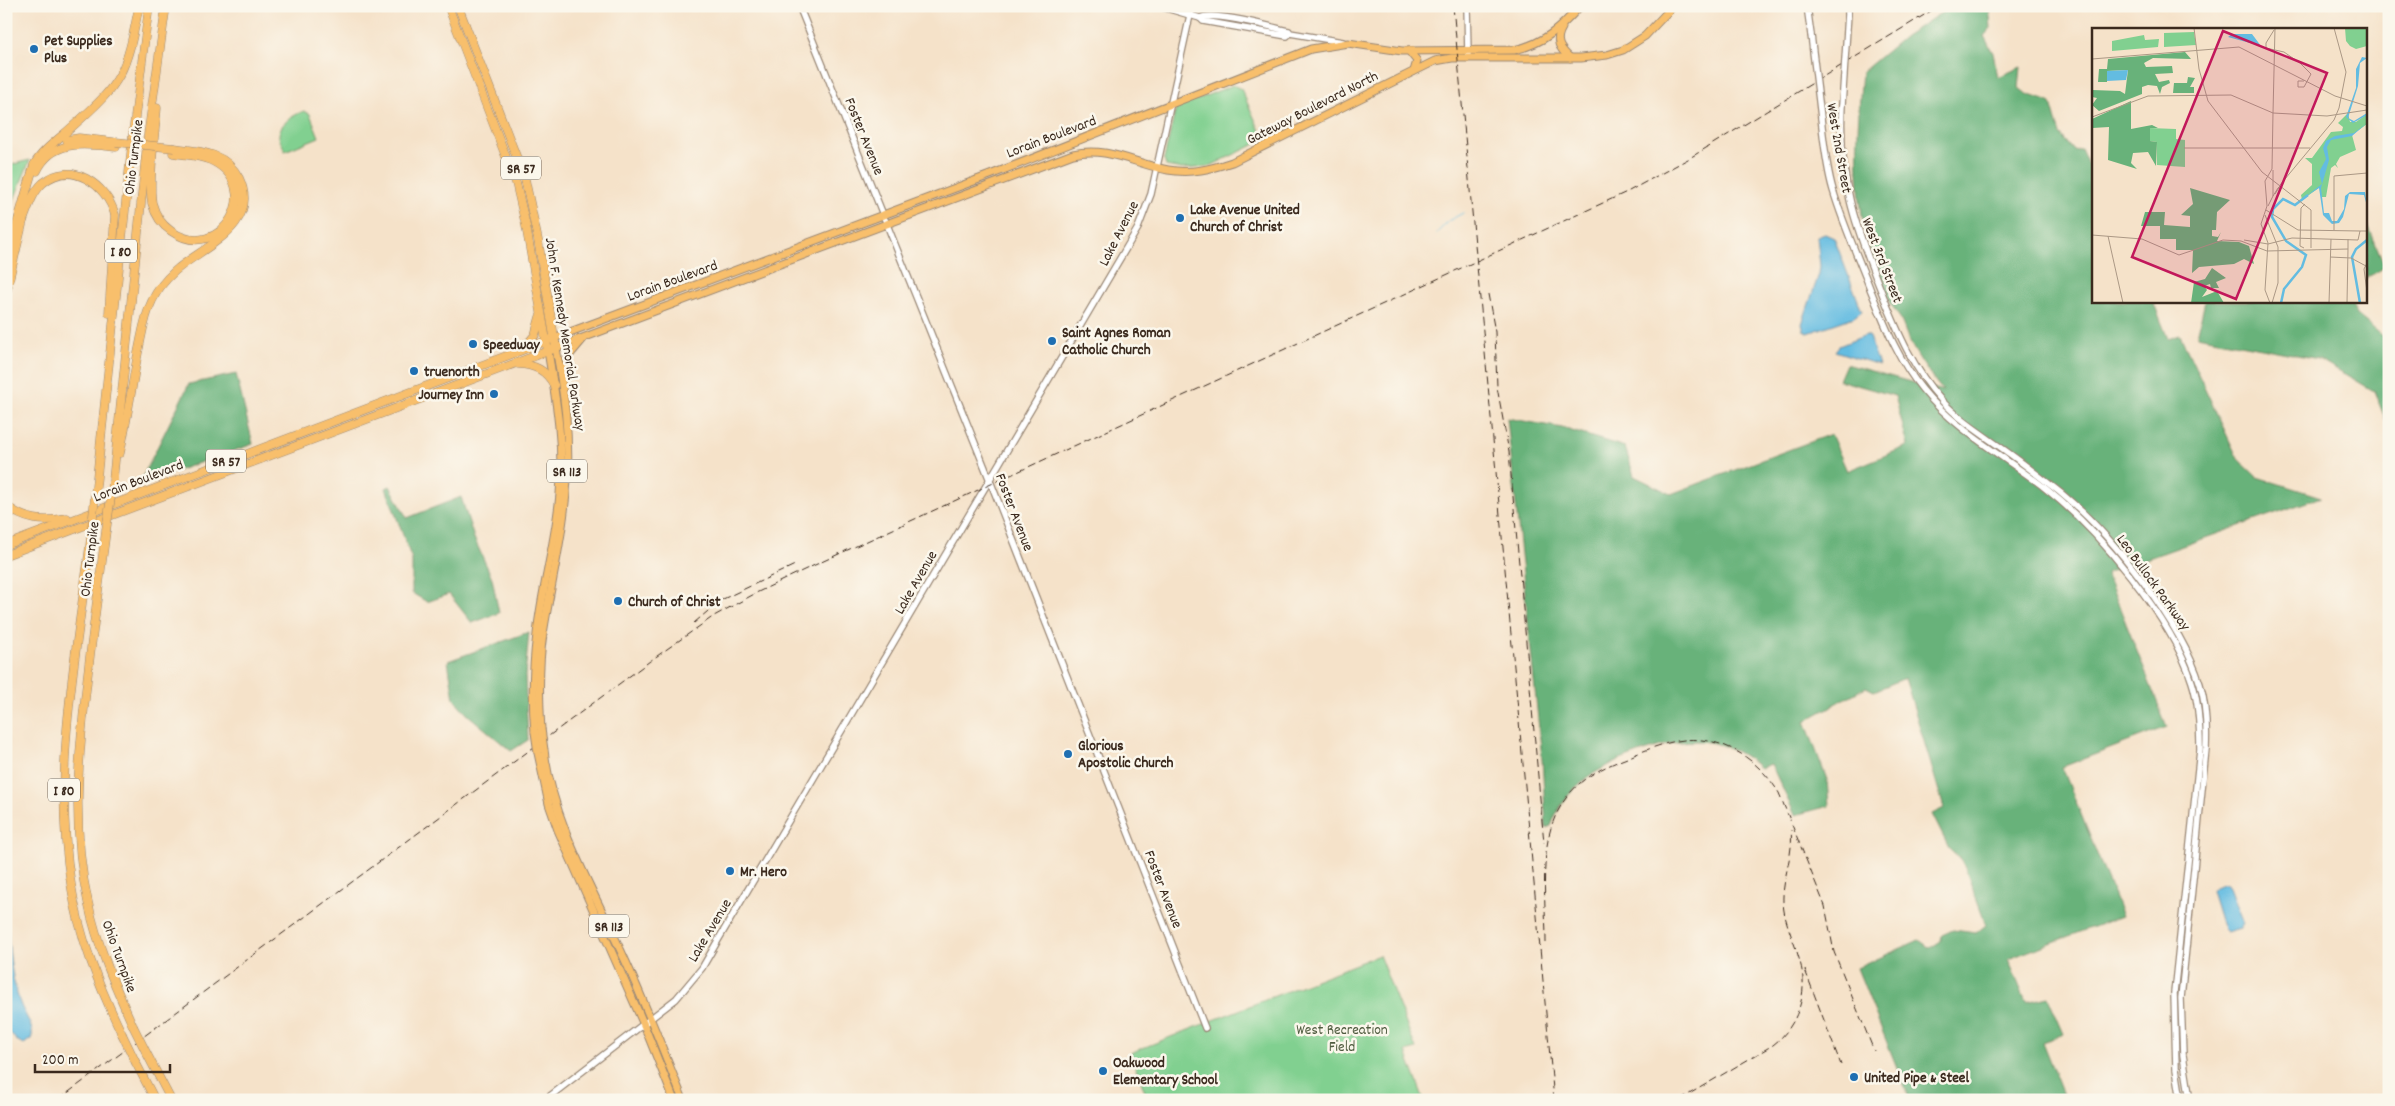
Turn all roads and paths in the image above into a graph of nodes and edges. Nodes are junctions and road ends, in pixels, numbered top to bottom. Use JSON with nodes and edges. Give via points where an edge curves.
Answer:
{"nodes":[{"id":1,"x":139,"y":6,"type":"edge"},
{"id":2,"x":149,"y":6,"type":"edge"},
{"id":3,"x":166,"y":6,"type":"edge"},
{"id":4,"x":448,"y":6,"type":"edge"},
{"id":5,"x":458,"y":6,"type":"edge"},
{"id":6,"x":799,"y":6,"type":"edge"},
{"id":7,"x":1159,"y":6,"type":"edge"},
{"id":8,"x":1192,"y":6,"type":"edge"},
{"id":9,"x":1467,"y":6,"type":"edge"},
{"id":10,"x":1580,"y":6,"type":"edge"},
{"id":11,"x":1673,"y":6,"type":"edge"},
{"id":12,"x":1807,"y":6,"type":"edge"},
{"id":13,"x":1848,"y":6,"type":"edge"},
{"id":14,"x":1190,"y":16,"type":"junction"},
{"id":15,"x":1565,"y":24,"type":"junction"},
{"id":16,"x":1348,"y":43,"type":"junction"},
{"id":17,"x":1409,"y":51,"type":"junction"},
{"id":18,"x":1468,"y":54,"type":"junction"},
{"id":19,"x":1570,"y":58,"type":"junction"},
{"id":20,"x":159,"y":62,"type":"junction"},
{"id":21,"x":1414,"y":71,"type":"junction"},
{"id":22,"x":1171,"y":103,"type":"junction"},
{"id":23,"x":116,"y":145,"type":"junction"},
{"id":24,"x":51,"y":146,"type":"junction"},
{"id":25,"x":173,"y":150,"type":"junction"},
{"id":26,"x":1100,"y":152,"type":"joint"},
{"id":27,"x":1156,"y":168,"type":"junction"},
{"id":28,"x":884,"y":215,"type":"junction"},
{"id":29,"x":23,"y":221,"type":"junction"},
{"id":30,"x":887,"y":224,"type":"junction"},
{"id":31,"x":6,"y":261,"type":"edge"},
{"id":32,"x":8,"y":286,"type":"edge"},
{"id":33,"x":541,"y":310,"type":"junction"},
{"id":34,"x":1890,"y":314,"type":"joint"},
{"id":35,"x":1882,"y":317,"type":"joint"},
{"id":36,"x":585,"y":337,"type":"junction"},
{"id":37,"x":550,"y":340,"type":"junction"},
{"id":38,"x":556,"y":348,"type":"junction"},
{"id":39,"x":548,"y":351,"type":"junction"},
{"id":40,"x":517,"y":353,"type":"junction"},
{"id":41,"x":514,"y":364,"type":"junction"},
{"id":42,"x":554,"y":386,"type":"junction"},
{"id":43,"x":564,"y":392,"type":"junction"},
{"id":44,"x":105,"y":402,"type":"junction"},
{"id":45,"x":990,"y":480,"type":"junction"},
{"id":46,"x":112,"y":490,"type":"junction"},
{"id":47,"x":6,"y":505,"type":"edge"},
{"id":48,"x":100,"y":509,"type":"junction"},
{"id":49,"x":6,"y":545,"type":"edge"},
{"id":50,"x":6,"y":555,"type":"edge"},
{"id":51,"x":538,"y":731,"type":"junction"},
{"id":52,"x":541,"y":752,"type":"junction"},
{"id":53,"x":651,"y":1020,"type":"junction"},
{"id":54,"x":644,"y":1025,"type":"junction"},
{"id":55,"x":1205,"y":1028,"type":"dead end"},
{"id":56,"x":155,"y":1100,"type":"edge"},
{"id":57,"x":171,"y":1100,"type":"edge"},
{"id":58,"x":545,"y":1100,"type":"edge"},
{"id":59,"x":674,"y":1100,"type":"edge"},
{"id":60,"x":683,"y":1100,"type":"edge"},
{"id":61,"x":2181,"y":1100,"type":"edge"},
{"id":62,"x":2190,"y":1100,"type":"edge"}],
"edges":[{"from":1,"to":24,"type":"highway","via":[[130,50],[117,82],[100,103]]},
{"from":2,"to":44,"type":"highway","name":"Ohio Turnpike","number":"I 80"},
{"from":3,"to":20,"type":"highway","name":"Ohio Turnpike","number":"I 80"},
{"from":4,"to":33,"type":"highway","name":"John F. Kennedy Memorial Parkway","number":"SR 57","via":[[516,183]]},
{"from":5,"to":37,"type":"highway","name":"John F. Kennedy Memorial Parkway","number":"SR 57","via":[[524,179],[538,240]]},
{"from":6,"to":28,"type":"street","name":"Foster Avenue"},
{"from":7,"to":14,"type":"street"},
{"from":8,"to":14,"type":"street","name":"Lake Avenue"},
{"from":9,"to":18,"type":"street"},
{"from":10,"to":15,"type":"main road"},
{"from":11,"to":19,"type":"main road","name":"Gateway Boulevard North","via":[[1645,36],[1623,50],[1599,57]]},
{"from":12,"to":35,"type":"street","name":"West 2nd Street","bridge":true,"via":[[1833,189]]},
{"from":13,"to":34,"type":"street","name":"West 3rd Street","bridge":true,"via":[[1842,149],[1850,205]]},
{"from":14,"to":16,"type":"street","via":[[1200,18],[1206,14]]},
{"from":14,"to":22,"type":"street","name":"Lake Avenue"},
{"from":15,"to":18,"type":"main road","via":[[1545,39],[1522,48]]},
{"from":15,"to":19,"type":"main road","via":[[1558,42]]},
{"from":16,"to":17,"type":"main road","name":"Lorain Boulevard"},
{"from":16,"to":22,"type":"main road","name":"Lorain Boulevard","via":[[1312,49]]},
{"from":17,"to":18,"type":"main road","name":"Lorain Boulevard"},
{"from":17,"to":21,"type":"main road","via":[[1417,61]]},
{"from":18,"to":19,"type":"main road","name":"Gateway Boulevard North"},
{"from":18,"to":21,"type":"main road","name":"Gateway Boulevard North","via":[[1443,59]]},
{"from":20,"to":25,"type":"highway","via":[[151,196],[154,209],[164,225],[178,236],[196,240],[212,236],[227,225],[235,211],[236,190],[232,180],[220,165]]},
{"from":20,"to":46,"type":"highway","name":"Ohio Turnpike","number":"I 80","via":[[147,144]]},
{"from":21,"to":27,"type":"main road","name":"Gateway Boulevard North","via":[[1232,162],[1190,172]]},
{"from":22,"to":27,"type":"street","name":"Lake Avenue"},
{"from":22,"to":28,"type":"main road","name":"Lorain Boulevard"},
{"from":23,"to":24,"type":"highway","via":[[79,138]]},
{"from":23,"to":25,"type":"highway"},
{"from":23,"to":29,"type":"highway","via":[[73,144],[49,155],[35,176]]},
{"from":24,"to":31,"type":"highway","via":[[39,157],[32,170]]},
{"from":25,"to":46,"type":"highway","via":[[210,153],[224,159],[236,172],[244,200],[232,229],[175,271],[157,292],[149,308]]},
{"from":26,"to":27,"type":"main road","name":"Gateway Boulevard North","via":[[1120,155]]},
{"from":26,"to":30,"type":"main road","name":"Lorain Boulevard","via":[[1061,157]]},
{"from":27,"to":45,"type":"street","name":"Lake Avenue","via":[[1148,205],[1138,228]]},
{"from":28,"to":30,"type":"street","name":"Foster Avenue"},
{"from":28,"to":37,"type":"main road","name":"Lorain Boulevard"},
{"from":29,"to":32,"type":"highway"},
{"from":29,"to":44,"type":"highway","via":[[38,189],[54,177],[74,175],[87,178],[110,201],[115,222]]},
{"from":30,"to":36,"type":"main road","name":"Lorain Boulevard"},
{"from":30,"to":45,"type":"street","name":"Foster Avenue"},
{"from":33,"to":37,"type":"highway","name":"John F. Kennedy Memorial Parkway","number":"SR 113"},
{"from":33,"to":40,"type":"highway","number":"SR 57","via":[[535,335]]},
{"from":34,"to":62,"type":"street","name":"Leo Bullock Parkway","via":[[1910,358],[1943,402],[2062,495],[2120,553],[2177,631],[2200,684],[2206,749],[2181,998],[2183,1055]]},
{"from":35,"to":61,"type":"street","name":"Leo Bullock Parkway","via":[[1902,361],[1922,390],[1960,426],[2045,488],[2108,550],[2170,633],[2192,682],[2200,750],[2174,993],[2176,1069]]},
{"from":36,"to":38,"type":"main road","name":"Lorain Boulevard"},
{"from":36,"to":43,"type":"main road","via":[[567,358]]},
{"from":37,"to":38,"type":"highway","name":"John F. Kennedy Memorial Parkway","number":"SR 57"},
{"from":37,"to":39,"type":"highway","name":"John F. Kennedy Memorial Parkway","number":"SR 113"},
{"from":37,"to":40,"type":"highway","name":"Lorain Boulevard"},
{"from":38,"to":39,"type":"highway","name":"Lorain Boulevard","number":"SR 57"},
{"from":38,"to":43,"type":"main road","name":"John F. Kennedy Memorial Parkway","number":"SR 113"},
{"from":39,"to":41,"type":"highway","name":"Lorain Boulevard","number":"SR 57"},
{"from":39,"to":42,"type":"main road","name":"John F. Kennedy Memorial Parkway","number":"SR 113"},
{"from":40,"to":48,"type":"highway","name":"Lorain Boulevard","number":"SR 57"},
{"from":41,"to":42,"type":"highway","via":[[539,368],[546,372]]},
{"from":41,"to":50,"type":"highway","name":"Lorain Boulevard","number":"SR 57"},
{"from":42,"to":51,"type":"main road","name":"John F. Kennedy Memorial Parkway","number":"SR 113","via":[[560,425],[561,474],[537,633],[534,693]]},
{"from":43,"to":51,"type":"main road","name":"John F. Kennedy Memorial Parkway","number":"SR 113","via":[[567,481],[542,640]]},
{"from":44,"to":56,"type":"highway","name":"Ohio Turnpike","number":"I 80","bridge":true,"via":[[67,740],[65,831],[71,886],[84,942],[103,994]]},
{"from":45,"to":53,"type":"street","name":"Lake Avenue","via":[[702,968]]},
{"from":45,"to":55,"type":"street","name":"Foster Avenue"},
{"from":46,"to":57,"type":"highway","name":"Ohio Turnpike","number":"I 80","bridge":true,"via":[[80,752],[78,831],[83,877],[96,935],[133,1026]]},
{"from":47,"to":48,"type":"highway","via":[[20,516],[40,520],[65,518]]},
{"from":48,"to":49,"type":"highway","name":"Lorain Boulevard","number":"SR 57"},
{"from":51,"to":52,"type":"main road","name":"John F. Kennedy Memorial Parkway","number":"SR 113","bridge":true},
{"from":52,"to":53,"type":"main road","name":"John F. Kennedy Memorial Parkway","number":"SR 113","via":[[568,839]]},
{"from":52,"to":54,"type":"main road","name":"John F. Kennedy Memorial Parkway","number":"SR 113","via":[[549,804],[558,830]]},
{"from":53,"to":54,"type":"street","name":"Lake Avenue"},
{"from":53,"to":60,"type":"main road","name":"John F. Kennedy Memorial Parkway","number":"SR 113"},
{"from":54,"to":58,"type":"street","name":"Lake Avenue"},
{"from":54,"to":59,"type":"main road","name":"John F. Kennedy Memorial Parkway","number":"SR 113"}]}
